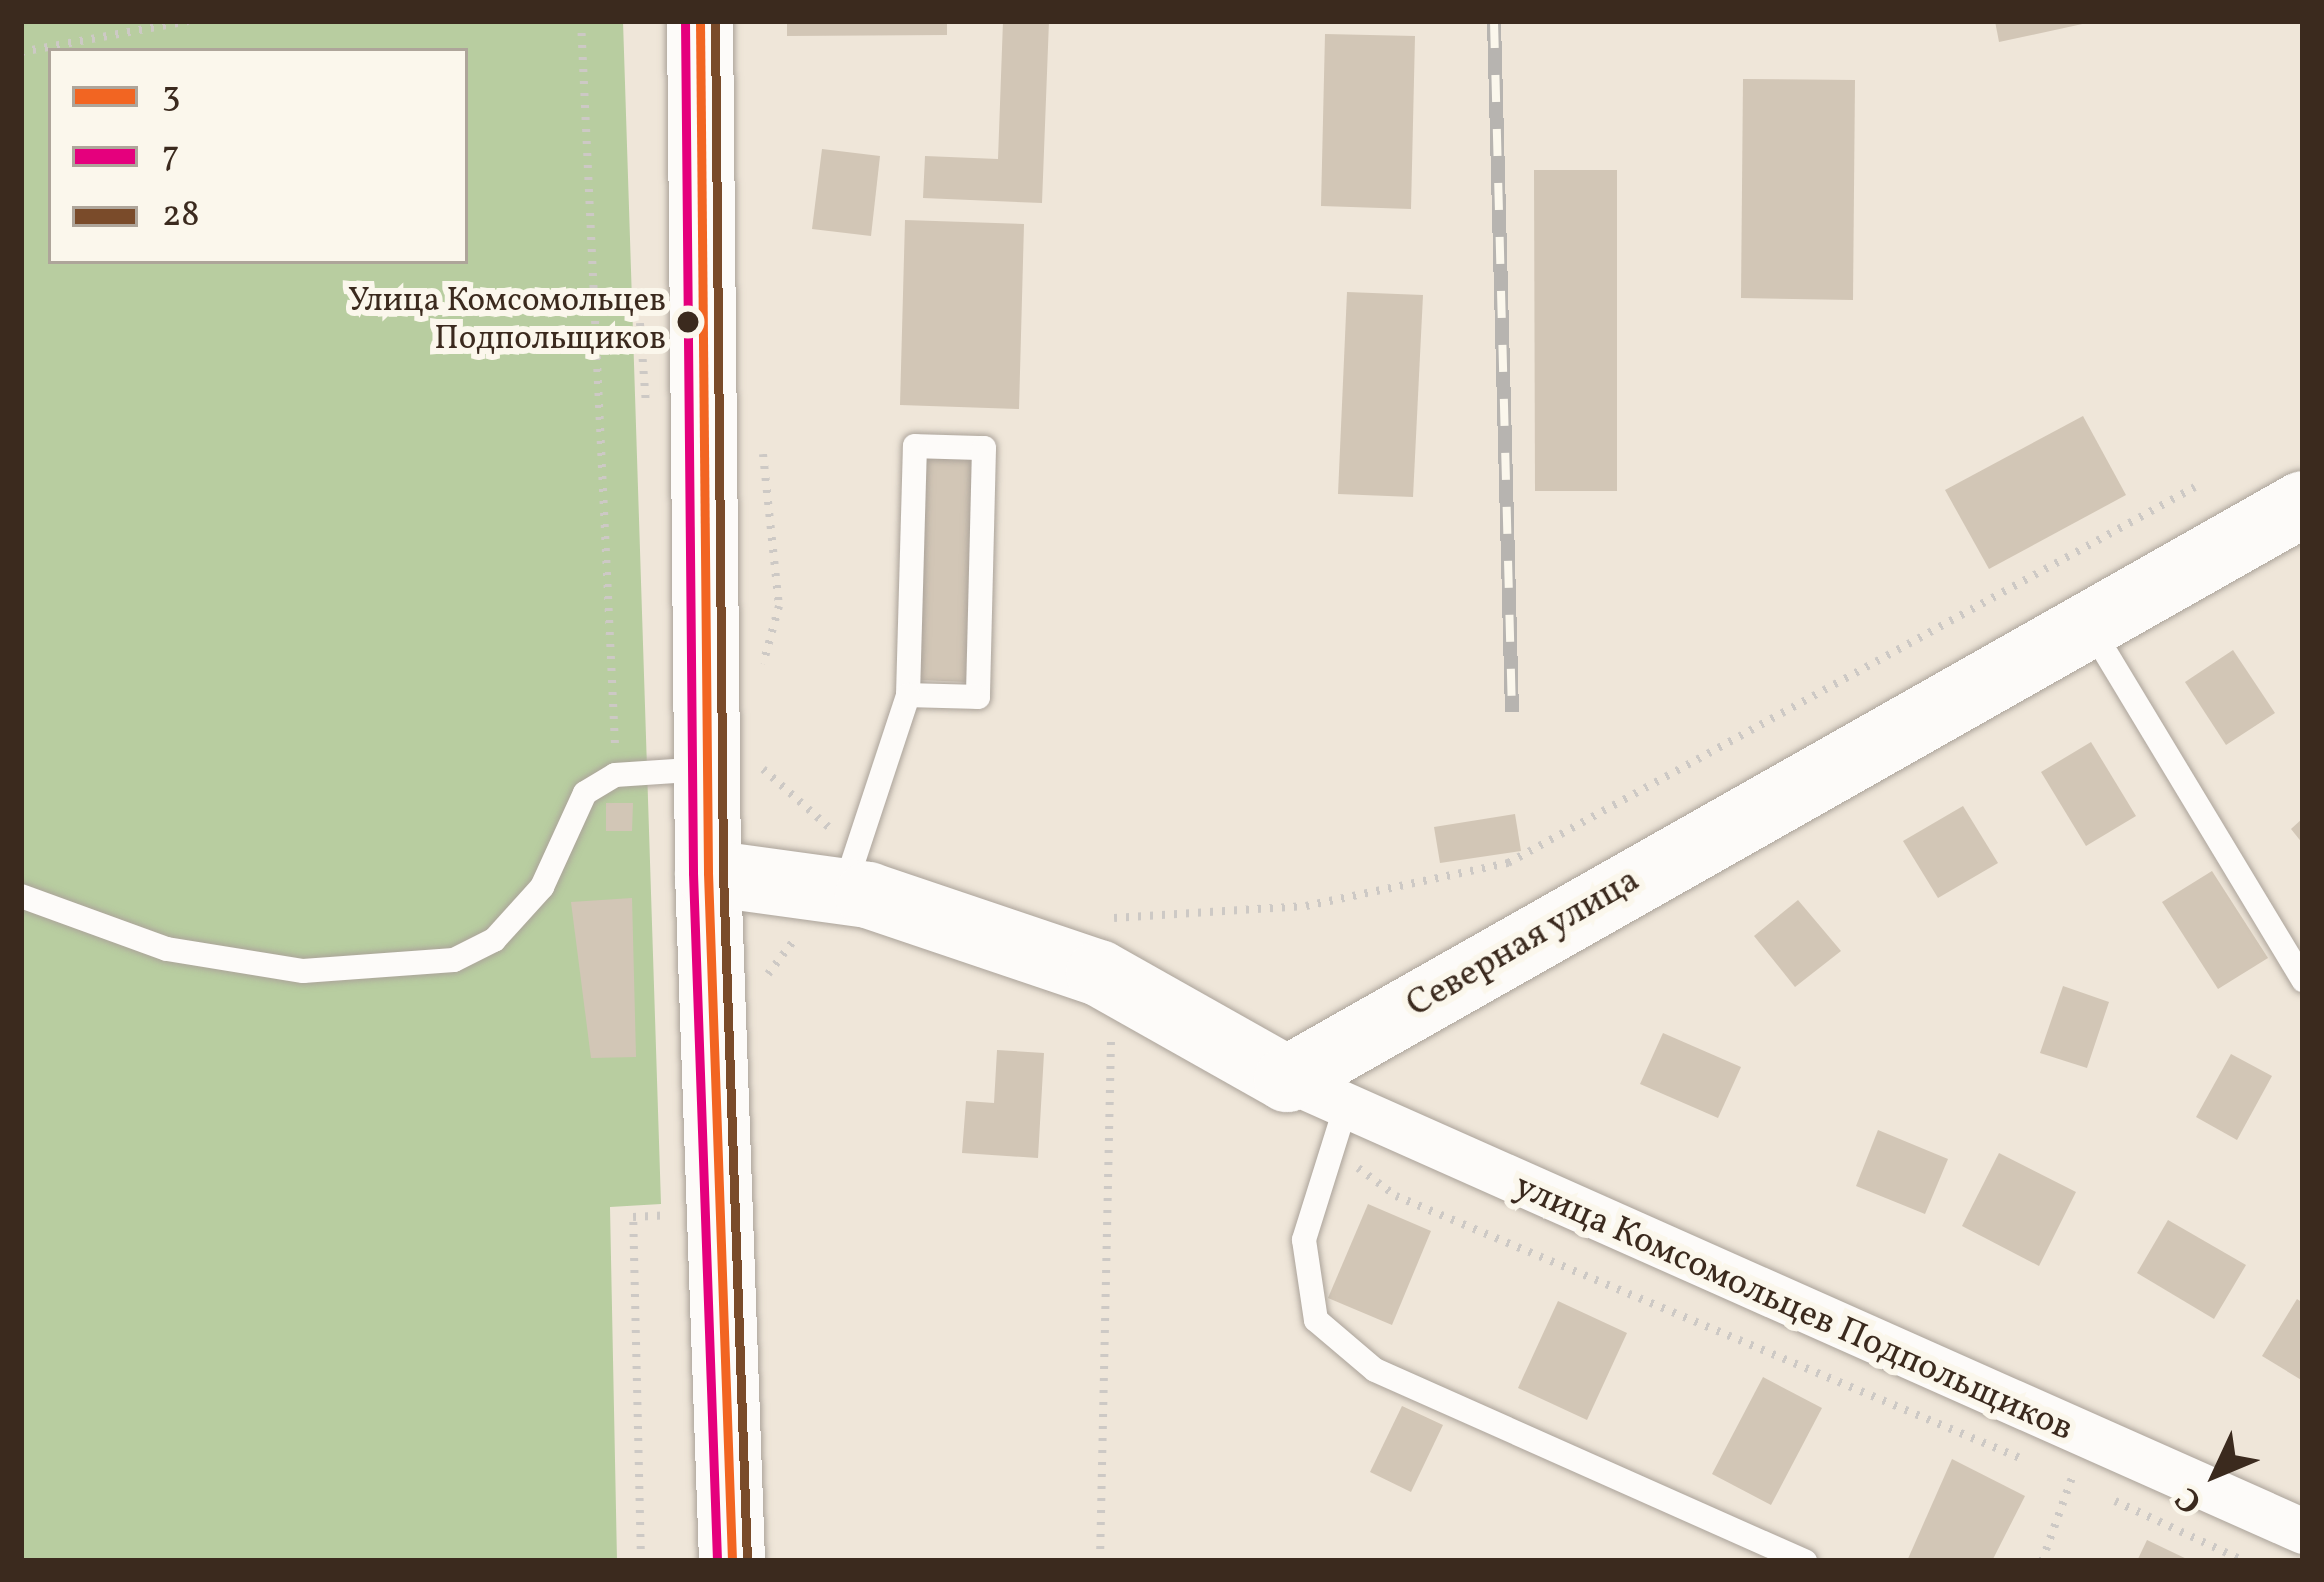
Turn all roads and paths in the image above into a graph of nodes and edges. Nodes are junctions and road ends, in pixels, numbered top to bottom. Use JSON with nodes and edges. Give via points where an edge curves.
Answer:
{"nodes":[{"id":1,"x":188,"y":21,"type":"edge"},
{"id":2,"x":581,"y":21,"type":"edge"},
{"id":3,"x":700,"y":21,"type":"edge"},
{"id":4,"x":21,"y":52,"type":"edge"},
{"id":5,"x":760,"y":426,"type":"dead end"},
{"id":6,"x":2195,"y":487,"type":"dead end"},
{"id":7,"x":2303,"y":504,"type":"edge"},
{"id":8,"x":2087,"y":623,"type":"junction"},
{"id":9,"x":761,"y":690,"type":"dead end"},
{"id":10,"x":908,"y":695,"type":"junction"},
{"id":11,"x":735,"y":760,"type":"junction"},
{"id":12,"x":615,"y":775,"type":"junction"},
{"id":13,"x":708,"y":873,"type":"junction"},
{"id":14,"x":835,"y":887,"type":"junction"},
{"id":15,"x":21,"y":896,"type":"edge"},
{"id":16,"x":1100,"y":920,"type":"dead end"},
{"id":17,"x":2303,"y":980,"type":"edge"},
{"id":18,"x":757,"y":991,"type":"dead end"},
{"id":19,"x":1112,"y":1018,"type":"dead end"},
{"id":20,"x":1287,"y":1078,"type":"junction"},
{"id":21,"x":1338,"y":1130,"type":"junction"},
{"id":22,"x":633,"y":1217,"type":"dead end"},
{"id":23,"x":2090,"y":1439,"type":"junction"},
{"id":24,"x":2070,"y":1480,"type":"junction"},
{"id":25,"x":2303,"y":1531,"type":"edge"},
{"id":26,"x":641,"y":1561,"type":"edge"},
{"id":27,"x":732,"y":1561,"type":"edge"},
{"id":28,"x":1100,"y":1561,"type":"edge"},
{"id":29,"x":1805,"y":1561,"type":"edge"},
{"id":30,"x":2042,"y":1561,"type":"edge"},
{"id":31,"x":2244,"y":1561,"type":"edge"}],
"edges":[{"from":1,"to":4,"type":"path"},
{"from":2,"to":12,"type":"path"},
{"from":3,"to":11,"type":"street"},
{"from":5,"to":9,"type":"path","via":[[779,606]]},
{"from":6,"to":16,"type":"path","via":[[1508,863],[1306,906]]},
{"from":7,"to":8,"type":"street","name":"Северная улица"},
{"from":8,"to":17,"type":"lane"},
{"from":8,"to":20,"type":"street","name":"Северная улица"},
{"from":10,"to":10,"type":"lane","via":[[978,697],[985,448],[915,446]]},
{"from":10,"to":14,"type":"lane"},
{"from":11,"to":12,"type":"lane"},
{"from":11,"to":13,"type":"street"},
{"from":11,"to":14,"type":"path","via":[[763,772],[811,822]]},
{"from":12,"to":15,"type":"lane","via":[[562,827],[542,886],[494,940],[454,961],[303,970],[167,949]]},
{"from":13,"to":14,"type":"street"},
{"from":13,"to":27,"type":"street"},
{"from":14,"to":18,"type":"path"},
{"from":14,"to":20,"type":"street","via":[[1099,973]]},
{"from":19,"to":28,"type":"path"},
{"from":20,"to":21,"type":"street","name":"улица Комсомольцев Подпольщиков"},
{"from":21,"to":23,"type":"street","name":"улица Комсомольцев Подпольщиков"},
{"from":21,"to":24,"type":"path","via":[[1396,1196]]},
{"from":21,"to":29,"type":"lane","via":[[1304,1240],[1316,1320],[1375,1370]]},
{"from":22,"to":26,"type":"path"},
{"from":23,"to":24,"type":"path"},
{"from":23,"to":25,"type":"street","name":"улица Комсомольцев Подпольщиков"},
{"from":24,"to":30,"type":"path"},
{"from":24,"to":31,"type":"path"}]}
